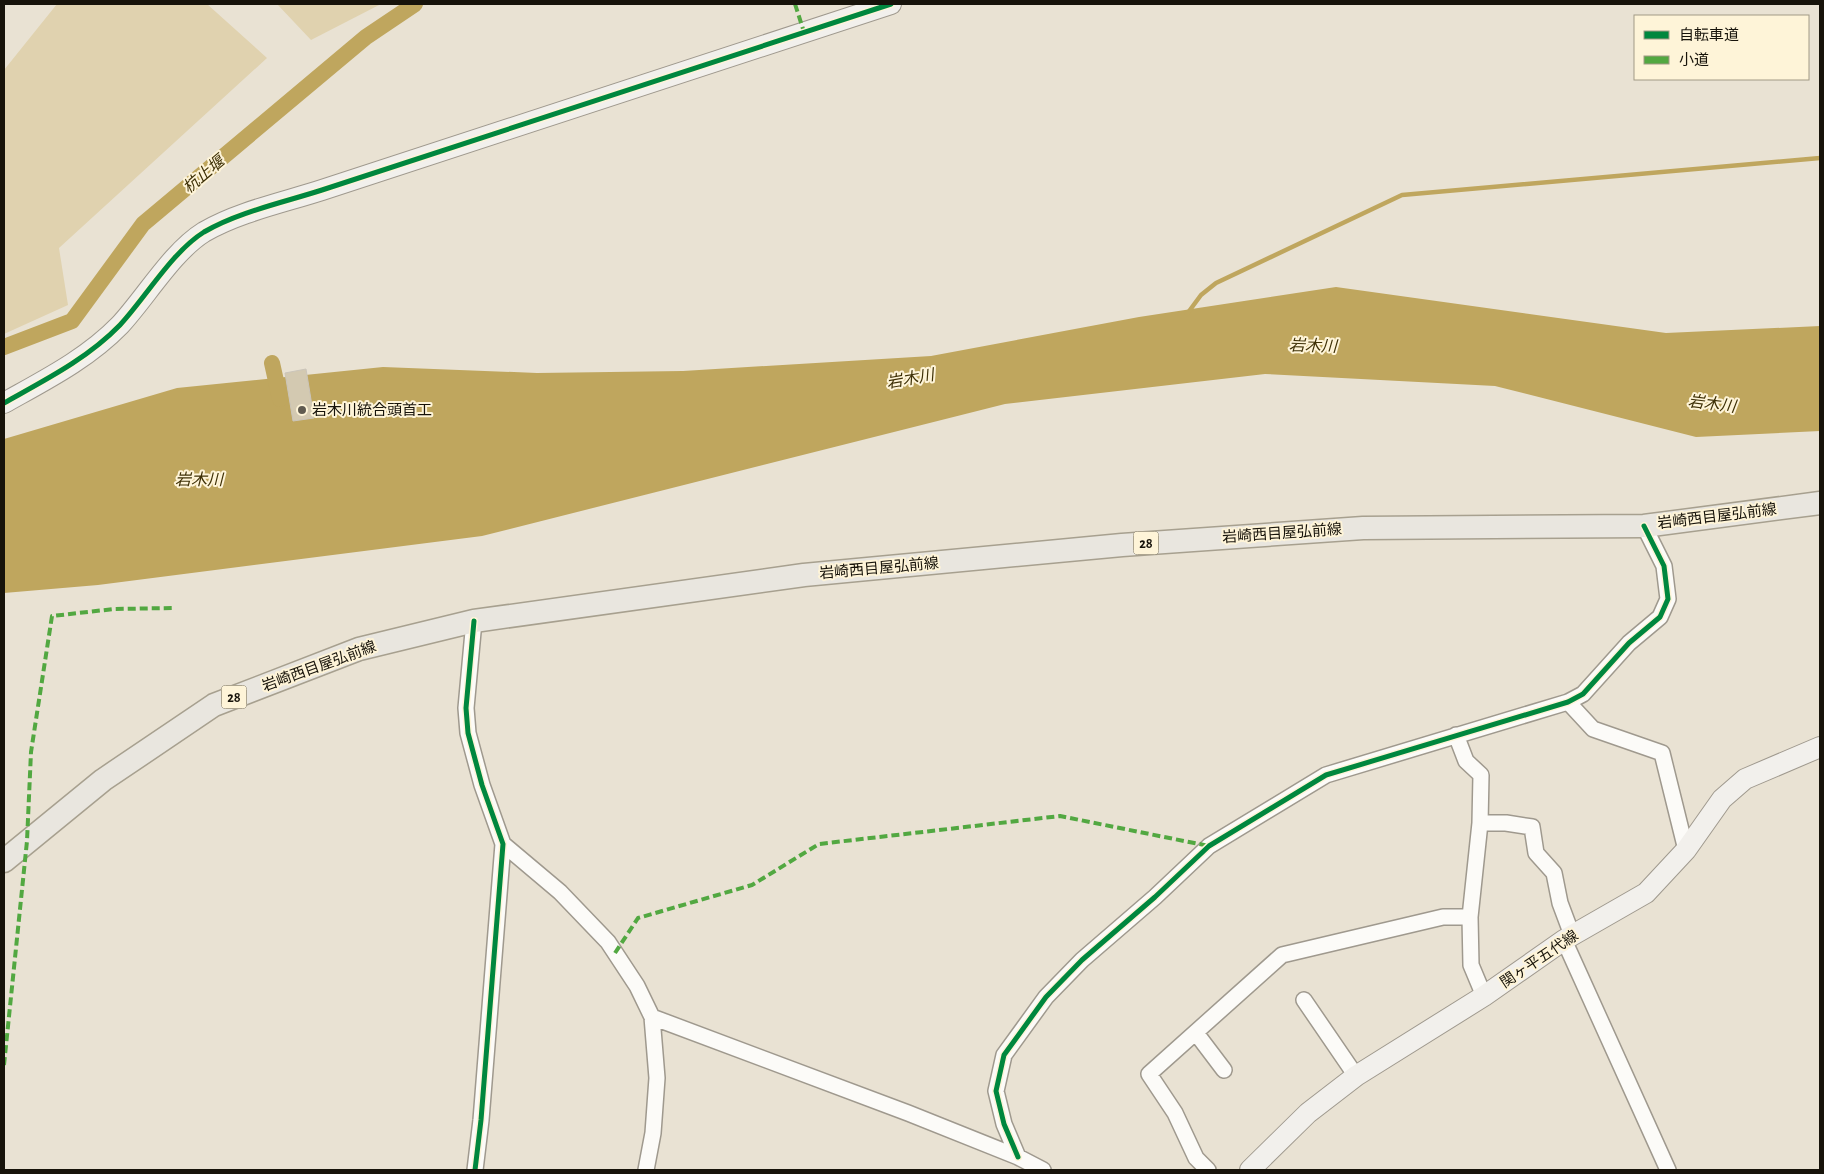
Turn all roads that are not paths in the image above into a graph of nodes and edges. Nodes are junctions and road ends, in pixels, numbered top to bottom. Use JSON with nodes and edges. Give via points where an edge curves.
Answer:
{"nodes":[{"id":1,"x":891,"y":4,"type":"edge"},
{"id":2,"x":4,"y":403,"type":"edge"},
{"id":3,"x":1820,"y":502,"type":"edge"},
{"id":4,"x":1644,"y":526,"type":"junction"},
{"id":5,"x":474,"y":621,"type":"junction"},
{"id":6,"x":1568,"y":702,"type":"junction"},
{"id":7,"x":1456,"y":735,"type":"junction"},
{"id":8,"x":1820,"y":747,"type":"edge"},
{"id":9,"x":1480,"y":823,"type":"junction"},
{"id":10,"x":504,"y":844,"type":"junction"},
{"id":11,"x":1686,"y":850,"type":"junction"},
{"id":12,"x":4,"y":861,"type":"edge"},
{"id":13,"x":1470,"y":917,"type":"junction"},
{"id":14,"x":1568,"y":938,"type":"junction"},
{"id":15,"x":1484,"y":996,"type":"junction"},
{"id":16,"x":1304,"y":1000,"type":"dead end"},
{"id":17,"x":652,"y":1017,"type":"junction"},
{"id":18,"x":1196,"y":1033,"type":"junction"},
{"id":19,"x":1224,"y":1070,"type":"dead end"},
{"id":20,"x":1356,"y":1076,"type":"junction"},
{"id":21,"x":1018,"y":1157,"type":"junction"},
{"id":22,"x":475,"y":1170,"type":"edge"},
{"id":23,"x":646,"y":1170,"type":"edge"},
{"id":24,"x":1043,"y":1170,"type":"edge"},
{"id":25,"x":1208,"y":1170,"type":"edge"},
{"id":26,"x":1250,"y":1170,"type":"edge"},
{"id":27,"x":1668,"y":1170,"type":"edge"}],
"edges":[{"from":1,"to":2,"type":"street","via":[[250,212],[211,229],[181,252],[120,325],[94,348],[58,373]]},
{"from":3,"to":4,"type":"main road","name":"岩崎西目屋弘前線","number":"28"},
{"from":4,"to":5,"type":"main road","name":"岩崎西目屋弘前線","number":"28","via":[[1362,528],[1122,545],[804,575]]},
{"from":4,"to":6,"type":"street","via":[[1664,566],[1668,599],[1660,617],[1629,643],[1582,694]]},
{"from":5,"to":10,"type":"street","via":[[466,708],[468,733],[482,785]]},
{"from":5,"to":12,"type":"main road","name":"岩崎西目屋弘前線","number":"28","via":[[359,649],[214,705],[103,780]]},
{"from":6,"to":7,"type":"street"},
{"from":6,"to":11,"type":"street","via":[[1593,729],[1662,753]]},
{"from":7,"to":9,"type":"street","via":[[1466,761],[1481,775]]},
{"from":7,"to":21,"type":"street","via":[[1326,775],[1266,810],[1209,846],[1082,960],[1046,997],[1004,1055],[996,1091],[1004,1124]]},
{"from":8,"to":11,"type":"street","name":"関ヶ平五代線","via":[[1745,778],[1722,799]]},
{"from":9,"to":13,"type":"street"},
{"from":9,"to":14,"type":"street","via":[[1532,827],[1536,853],[1554,872]]},
{"from":10,"to":17,"type":"street","via":[[560,892],[608,942],[637,986]]},
{"from":10,"to":22,"type":"street","via":[[482,1120]]},
{"from":11,"to":14,"type":"street","name":"関ヶ平五代線","via":[[1646,893]]},
{"from":13,"to":15,"type":"street","via":[[1471,965]]},
{"from":13,"to":18,"type":"street","via":[[1443,917],[1282,955]]},
{"from":14,"to":15,"type":"street","name":"関ヶ平五代線"},
{"from":14,"to":27,"type":"street"},
{"from":15,"to":20,"type":"street","name":"関ヶ平五代線"},
{"from":16,"to":20,"type":"street"},
{"from":17,"to":21,"type":"street"},
{"from":17,"to":23,"type":"street","via":[[657,1078],[653,1133]]},
{"from":18,"to":19,"type":"street"},
{"from":18,"to":25,"type":"street","via":[[1149,1074],[1175,1113],[1196,1158]]},
{"from":20,"to":26,"type":"street","name":"関ヶ平五代線","via":[[1308,1113]]},
{"from":21,"to":24,"type":"street"}]}
